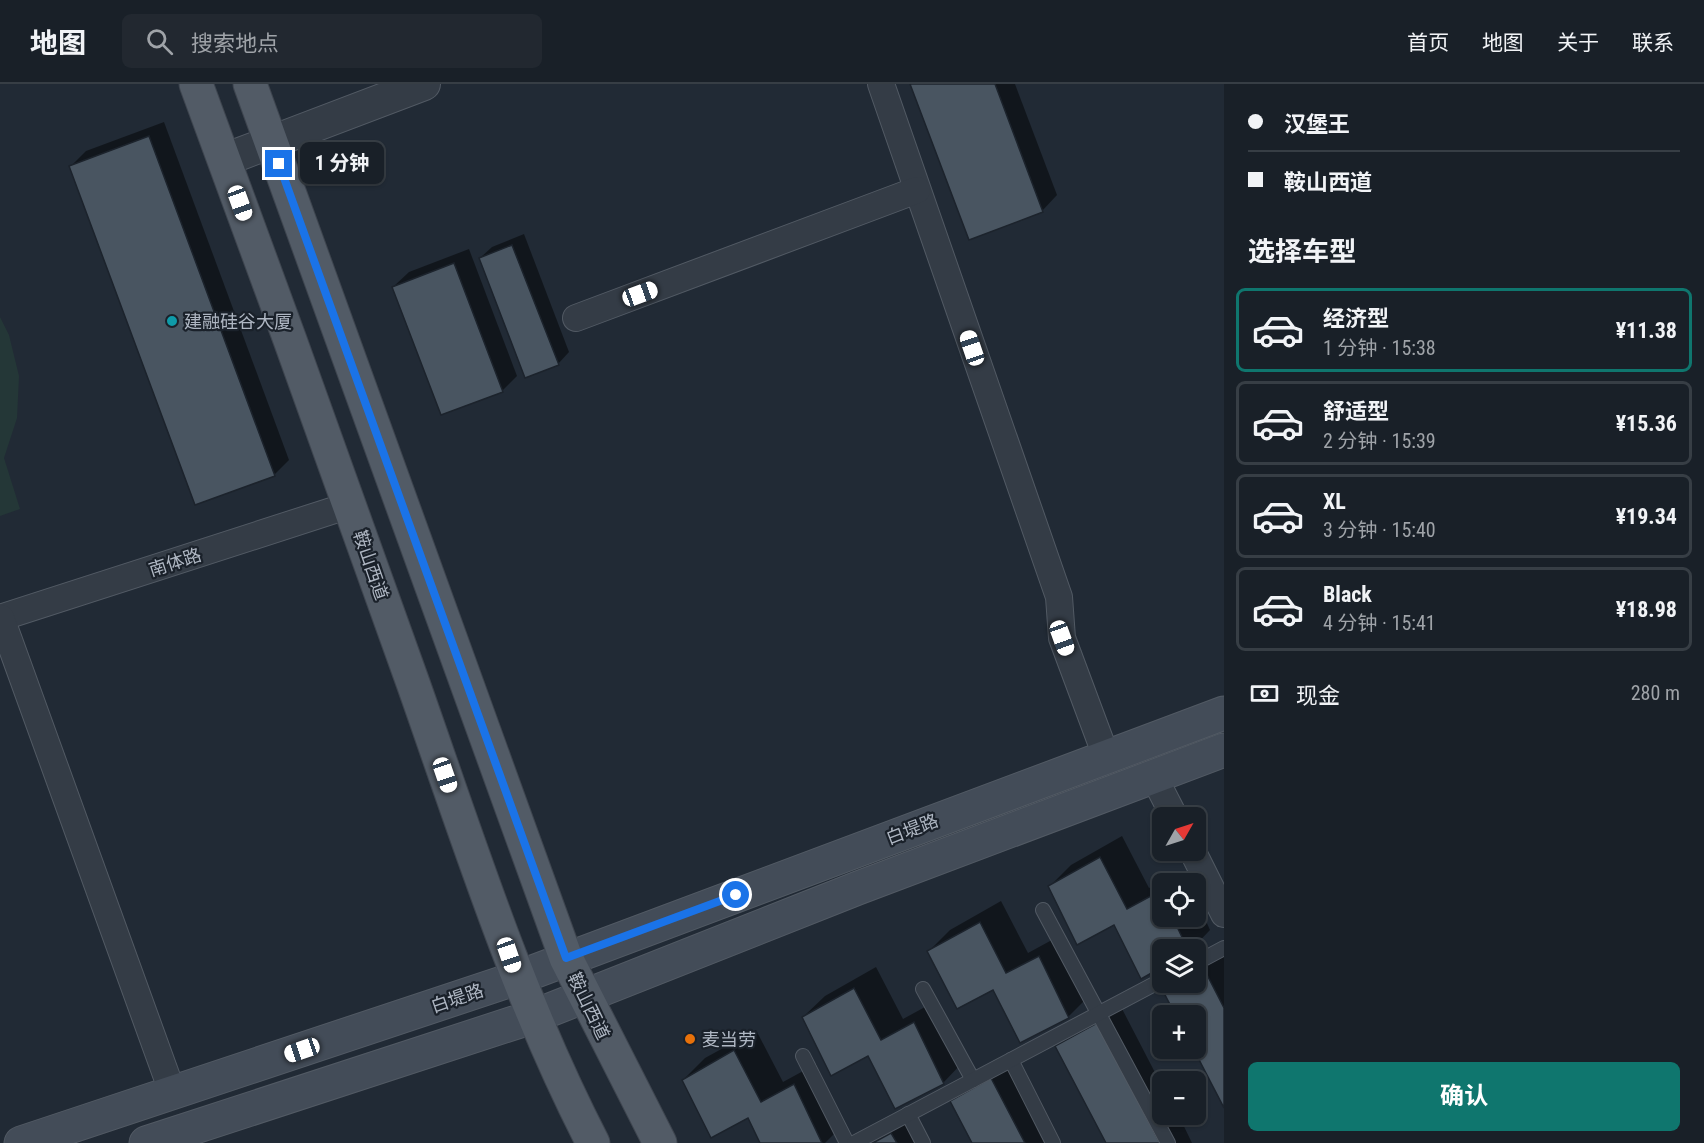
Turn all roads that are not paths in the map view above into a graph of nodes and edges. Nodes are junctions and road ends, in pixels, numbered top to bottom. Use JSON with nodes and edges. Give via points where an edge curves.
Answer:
{"nodes":[{"id":1,"x":196,"y":84,"type":"edge"},
{"id":2,"x":250,"y":84,"type":"edge"},
{"id":3,"x":424,"y":84,"type":"edge"},
{"id":4,"x":881,"y":84,"type":"edge"},
{"id":5,"x":271,"y":142,"type":"junction"},
{"id":6,"x":224,"y":160,"type":"junction"},
{"id":7,"x":916,"y":190,"type":"junction"},
{"id":8,"x":576,"y":318,"type":"dead end"},
{"id":9,"x":350,"y":505,"type":"junction"},
{"id":10,"x":0,"y":618,"type":"edge"},
{"id":11,"x":1224,"y":712,"type":"edge"},
{"id":12,"x":1224,"y":750,"type":"edge"},
{"id":13,"x":1106,"y":756,"type":"junction"},
{"id":14,"x":1154,"y":777,"type":"junction"},
{"id":15,"x":1169,"y":807,"type":"edge"},
{"id":16,"x":1198,"y":861,"type":"edge"},
{"id":17,"x":1043,"y":910,"type":"dead end"},
{"id":18,"x":1224,"y":914,"type":"edge"},
{"id":19,"x":1224,"y":948,"type":"edge"},
{"id":20,"x":566,"y":958,"type":"junction"},
{"id":21,"x":1206,"y":958,"type":"edge"},
{"id":22,"x":516,"y":978,"type":"junction"},
{"id":23,"x":1152,"y":985,"type":"edge"},
{"id":24,"x":923,"y":989,"type":"dead end"},
{"id":25,"x":584,"y":997,"type":"junction"},
{"id":26,"x":1100,"y":1013,"type":"junction"},
{"id":27,"x":532,"y":1017,"type":"junction"},
{"id":28,"x":803,"y":1056,"type":"dead end"},
{"id":29,"x":1011,"y":1060,"type":"junction"},
{"id":30,"x":973,"y":1080,"type":"junction"},
{"id":31,"x":172,"y":1094,"type":"junction"},
{"id":32,"x":908,"y":1114,"type":"junction"},
{"id":33,"x":21,"y":1143,"type":"edge"},
{"id":34,"x":146,"y":1143,"type":"edge"},
{"id":35,"x":593,"y":1143,"type":"edge"},
{"id":36,"x":660,"y":1143,"type":"edge"},
{"id":37,"x":847,"y":1143,"type":"edge"},
{"id":38,"x":854,"y":1143,"type":"edge"},
{"id":39,"x":923,"y":1143,"type":"edge"},
{"id":40,"x":1053,"y":1143,"type":"edge"},
{"id":41,"x":1168,"y":1143,"type":"edge"}],
"edges":[{"from":1,"to":6,"type":"main road","name":"鞍山西道"},
{"from":2,"to":5,"type":"main road","name":"鞍山西道"},
{"from":3,"to":5,"type":"street"},
{"from":4,"to":7,"type":"street"},
{"from":5,"to":6,"type":"street"},
{"from":5,"to":20,"type":"main road","name":"鞍山西道"},
{"from":6,"to":9,"type":"main road","name":"鞍山西道"},
{"from":7,"to":8,"type":"street"},
{"from":7,"to":13,"type":"street","via":[[1059,597],[1062,638]]},
{"from":9,"to":10,"type":"street","name":"南体路"},
{"from":9,"to":22,"type":"main road","name":"鞍山西道"},
{"from":10,"to":31,"type":"street"},
{"from":11,"to":13,"type":"main road","name":"白堤路"},
{"from":12,"to":14,"type":"main road","name":"白堤路"},
{"from":13,"to":20,"type":"main road","name":"白堤路"},
{"from":14,"to":15,"type":"street"},
{"from":14,"to":25,"type":"main road","name":"白堤路","via":[[858,888]]},
{"from":16,"to":18,"type":"street"},
{"from":17,"to":26,"type":"lane"},
{"from":19,"to":21,"type":"lane"},
{"from":20,"to":22,"type":"main road","name":"白堤路"},
{"from":20,"to":25,"type":"main road","name":"鞍山西道"},
{"from":22,"to":27,"type":"main road","name":"鞍山西道"},
{"from":22,"to":31,"type":"main road","name":"白堤路"},
{"from":23,"to":26,"type":"lane"},
{"from":24,"to":30,"type":"lane"},
{"from":25,"to":27,"type":"main road","name":"白堤路"},
{"from":25,"to":36,"type":"main road","name":"鞍山西道"},
{"from":26,"to":29,"type":"lane"},
{"from":26,"to":41,"type":"lane"},
{"from":27,"to":34,"type":"main road","name":"白堤路"},
{"from":27,"to":35,"type":"main road","name":"鞍山西道"},
{"from":28,"to":37,"type":"lane"},
{"from":29,"to":30,"type":"lane"},
{"from":29,"to":40,"type":"lane"},
{"from":30,"to":32,"type":"lane"},
{"from":31,"to":33,"type":"main road","name":"白堤路"},
{"from":32,"to":38,"type":"lane"},
{"from":32,"to":39,"type":"lane"}]}
